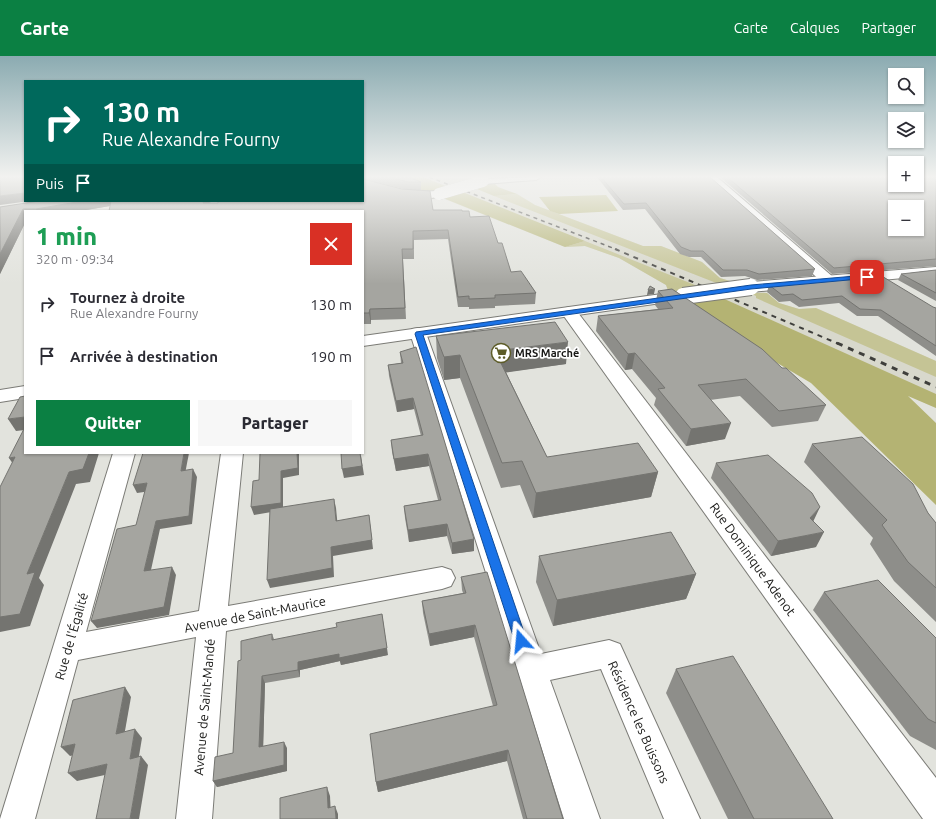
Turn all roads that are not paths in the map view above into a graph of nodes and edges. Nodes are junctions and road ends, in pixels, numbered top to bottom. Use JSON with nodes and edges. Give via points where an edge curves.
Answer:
{"nodes":[{"id":1,"x":751,"y":213,"type":"edge"},
{"id":2,"x":936,"y":271,"type":"edge"},
{"id":3,"x":880,"y":276,"type":"junction"},
{"id":4,"x":828,"y":280,"type":"junction"},
{"id":5,"x":901,"y":288,"type":"edge"},
{"id":6,"x":569,"y":312,"type":"junction"},
{"id":7,"x":418,"y":334,"type":"junction"},
{"id":8,"x":364,"y":341,"type":"edge"},
{"id":9,"x":24,"y":392,"type":"edge"},
{"id":10,"x":0,"y":396,"type":"edge"},
{"id":11,"x":124,"y":454,"type":"edge"},
{"id":12,"x":232,"y":454,"type":"edge"},
{"id":13,"x":442,"y":578,"type":"dead end"},
{"id":14,"x":212,"y":622,"type":"junction"},
{"id":15,"x":67,"y":649,"type":"junction"},
{"id":16,"x":531,"y":670,"type":"junction"},
{"id":17,"x":936,"y":807,"type":"edge"},
{"id":18,"x":17,"y":819,"type":"edge"},
{"id":19,"x":194,"y":819,"type":"edge"},
{"id":20,"x":582,"y":819,"type":"edge"},
{"id":21,"x":682,"y":819,"type":"edge"}],
"edges":[{"from":1,"to":4,"type":"street"},
{"from":2,"to":3,"type":"street"},
{"from":3,"to":4,"type":"street"},
{"from":3,"to":5,"type":"street"},
{"from":4,"to":6,"type":"street","bridge":true,"via":[[751,287]]},
{"from":6,"to":7,"type":"street"},
{"from":6,"to":17,"type":"street","name":"Rue Dominique Adenot"},
{"from":7,"to":8,"type":"street"},
{"from":7,"to":16,"type":"street"},
{"from":9,"to":10,"type":"street"},
{"from":11,"to":15,"type":"street","name":"Rue de l'Égalité"},
{"from":12,"to":14,"type":"street","name":"Avenue de Saint-Mandé"},
{"from":13,"to":14,"type":"street","name":"Avenue de Saint-Maurice"},
{"from":14,"to":15,"type":"street","name":"Avenue de Saint-Maurice"},
{"from":14,"to":19,"type":"street","name":"Avenue de Saint-Mandé"},
{"from":15,"to":18,"type":"street","name":"Rue de l'Égalité"},
{"from":16,"to":20,"type":"street"},
{"from":16,"to":21,"type":"street","name":"Résidence les Buissons","via":[[609,654]]}]}
